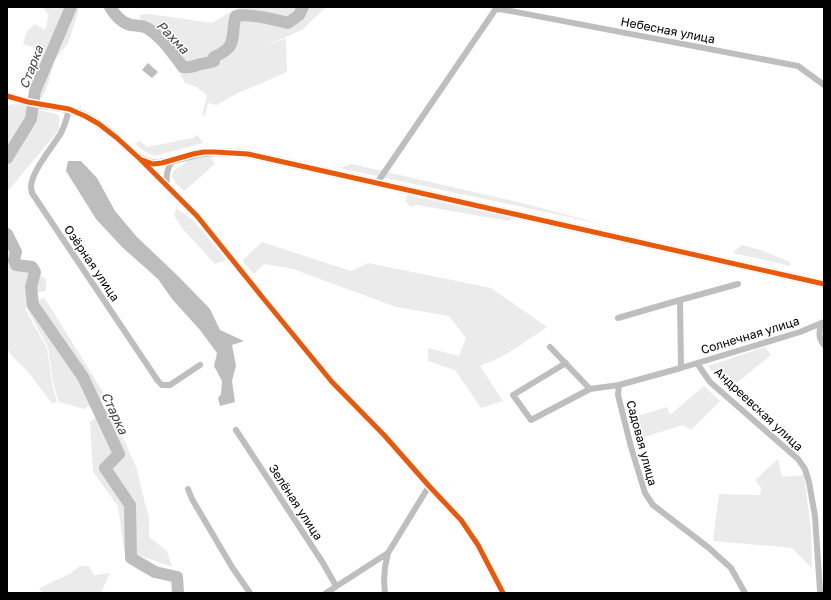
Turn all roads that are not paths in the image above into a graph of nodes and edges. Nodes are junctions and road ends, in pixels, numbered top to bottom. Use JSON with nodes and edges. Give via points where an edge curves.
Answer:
{"nodes":[{"id":1,"x":824,"y":85,"type":"edge"},
{"id":2,"x":7,"y":96,"type":"edge"},
{"id":3,"x":69,"y":110,"type":"junction"},
{"id":4,"x":140,"y":159,"type":"junction"},
{"id":5,"x":173,"y":160,"type":"junction"},
{"id":6,"x":377,"y":183,"type":"junction"},
{"id":7,"x":167,"y":186,"type":"junction"},
{"id":8,"x":738,"y":284,"type":"dead end"},
{"id":9,"x":824,"y":284,"type":"edge"},
{"id":10,"x":680,"y":300,"type":"junction"},
{"id":11,"x":618,"y":318,"type":"dead end"},
{"id":12,"x":822,"y":323,"type":"edge"},
{"id":13,"x":824,"y":345,"type":"edge"},
{"id":14,"x":550,"y":347,"type":"dead end"},
{"id":15,"x":566,"y":363,"type":"junction"},
{"id":16,"x":696,"y":363,"type":"junction"},
{"id":17,"x":200,"y":365,"type":"dead end"},
{"id":18,"x":681,"y":368,"type":"junction"},
{"id":19,"x":618,"y":385,"type":"junction"},
{"id":20,"x":590,"y":389,"type":"junction"},
{"id":21,"x":236,"y":430,"type":"dead end"},
{"id":22,"x":429,"y":486,"type":"junction"},
{"id":23,"x":188,"y":489,"type":"dead end"},
{"id":24,"x":388,"y":553,"type":"junction"},
{"id":25,"x":822,"y":582,"type":"edge"},
{"id":26,"x":336,"y":586,"type":"junction"},
{"id":27,"x":820,"y":591,"type":"dead end"},
{"id":28,"x":250,"y":593,"type":"edge"},
{"id":29,"x":326,"y":593,"type":"edge"},
{"id":30,"x":385,"y":593,"type":"edge"},
{"id":31,"x":503,"y":593,"type":"edge"},
{"id":32,"x":745,"y":593,"type":"edge"}],
"edges":[{"from":1,"to":6,"type":"street","name":"Небесная улица","via":[[798,66],[495,10]]},
{"from":2,"to":3,"type":"street"},
{"from":3,"to":4,"type":"street","via":[[99,124]]},
{"from":3,"to":17,"type":"street","name":"Озёрная улица","via":[[61,132],[36,171],[31,187],[32,193],[158,381],[162,385],[170,385]]},
{"from":4,"to":5,"type":"street","via":[[153,164]]},
{"from":4,"to":7,"type":"street"},
{"from":5,"to":6,"type":"street","via":[[204,152],[248,154]]},
{"from":5,"to":7,"type":"street","via":[[167,172]]},
{"from":6,"to":9,"type":"street"},
{"from":7,"to":22,"type":"street","via":[[197,216],[332,382]]},
{"from":8,"to":10,"type":"street"},
{"from":10,"to":11,"type":"street"},
{"from":10,"to":18,"type":"street"},
{"from":12,"to":13,"type":"street","via":[[818,334]]},
{"from":12,"to":16,"type":"street","name":"Солнечная улица"},
{"from":14,"to":15,"type":"street"},
{"from":15,"to":20,"type":"street"},
{"from":15,"to":20,"type":"street","name":"Солнечная улица","via":[[513,395],[531,420]]},
{"from":16,"to":18,"type":"street","name":"Солнечная улица"},
{"from":16,"to":25,"type":"street","name":"Андреевская улица","via":[[710,382],[805,469],[815,516]]},
{"from":18,"to":19,"type":"street","name":"Солнечная улица"},
{"from":19,"to":20,"type":"street","name":"Солнечная улица"},
{"from":19,"to":32,"type":"street","name":"Садовая улица","via":[[618,395],[644,493],[654,505],[731,568]]},
{"from":21,"to":26,"type":"street","name":"Зелёная улица"},
{"from":22,"to":24,"type":"street"},
{"from":22,"to":31,"type":"street","via":[[461,520],[478,545]]},
{"from":23,"to":28,"type":"street","via":[[232,567]]},
{"from":24,"to":26,"type":"street"},
{"from":24,"to":30,"type":"street"},
{"from":25,"to":27,"type":"street","name":"Андреевская улица"},
{"from":26,"to":29,"type":"street"}]}
